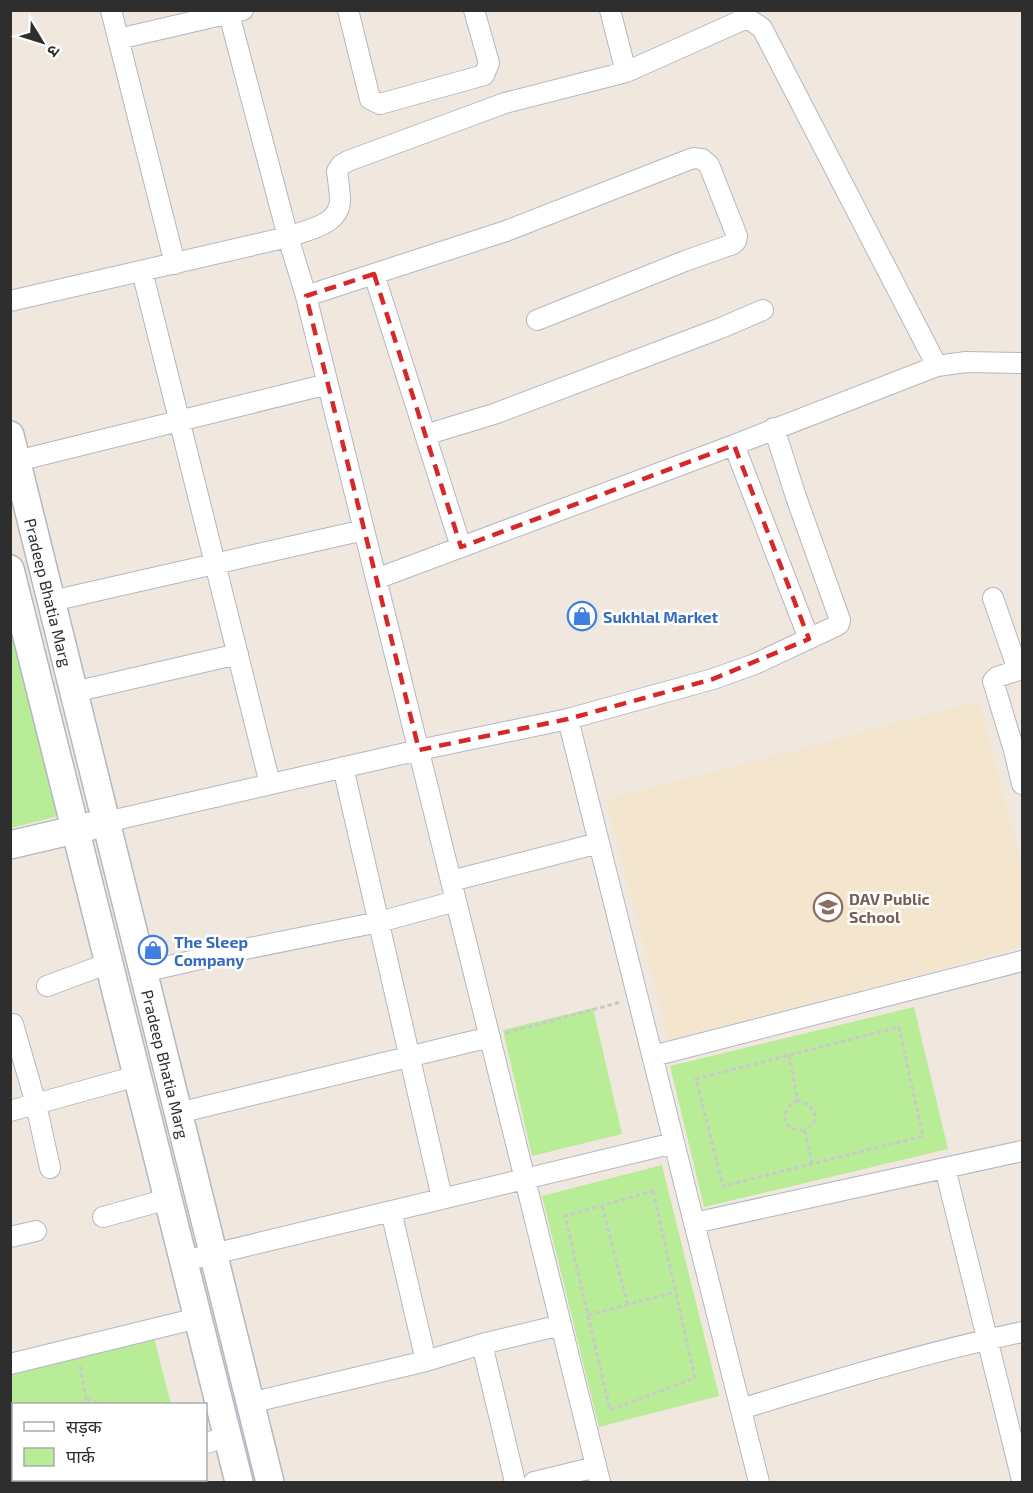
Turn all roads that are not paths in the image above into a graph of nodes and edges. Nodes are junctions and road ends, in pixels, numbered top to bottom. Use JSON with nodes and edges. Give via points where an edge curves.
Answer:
{"nodes":[{"id":1,"x":111,"y":10,"type":"edge"},
{"id":2,"x":348,"y":10,"type":"edge"},
{"id":3,"x":474,"y":10,"type":"edge"},
{"id":4,"x":610,"y":10,"type":"edge"},
{"id":5,"x":236,"y":12,"type":"edge"},
{"id":6,"x":745,"y":14,"type":"edge"},
{"id":7,"x":118,"y":39,"type":"junction"},
{"id":8,"x":626,"y":72,"type":"junction"},
{"id":9,"x":288,"y":237,"type":"junction"},
{"id":10,"x":175,"y":264,"type":"junction"},
{"id":11,"x":142,"y":271,"type":"junction"},
{"id":12,"x":374,"y":274,"type":"junction"},
{"id":13,"x":306,"y":296,"type":"junction"},
{"id":14,"x":10,"y":301,"type":"edge"},
{"id":15,"x":763,"y":310,"type":"dead end"},
{"id":16,"x":537,"y":320,"type":"dead end"},
{"id":17,"x":1023,"y":363,"type":"edge"},
{"id":18,"x":937,"y":366,"type":"junction"},
{"id":19,"x":328,"y":384,"type":"junction"},
{"id":20,"x":179,"y":421,"type":"junction"},
{"id":21,"x":774,"y":428,"type":"junction"},
{"id":22,"x":10,"y":435,"type":"edge"},
{"id":23,"x":425,"y":435,"type":"junction"},
{"id":24,"x":734,"y":445,"type":"junction"},
{"id":25,"x":17,"y":461,"type":"junction"},
{"id":26,"x":364,"y":530,"type":"junction"},
{"id":27,"x":461,"y":547,"type":"junction"},
{"id":28,"x":215,"y":564,"type":"junction"},
{"id":29,"x":11,"y":576,"type":"edge"},
{"id":30,"x":376,"y":579,"type":"junction"},
{"id":31,"x":993,"y":598,"type":"dead end"},
{"id":32,"x":52,"y":601,"type":"junction"},
{"id":33,"x":809,"y":639,"type":"junction"},
{"id":34,"x":238,"y":654,"type":"junction"},
{"id":35,"x":1020,"y":669,"type":"edge"},
{"id":36,"x":74,"y":692,"type":"junction"},
{"id":37,"x":568,"y":719,"type":"junction"},
{"id":38,"x":418,"y":750,"type":"junction"},
{"id":39,"x":344,"y":767,"type":"junction"},
{"id":40,"x":270,"y":784,"type":"junction"},
{"id":41,"x":1023,"y":784,"type":"edge"},
{"id":42,"x":106,"y":822,"type":"junction"},
{"id":43,"x":76,"y":830,"type":"junction"},
{"id":44,"x":599,"y":843,"type":"junction"},
{"id":45,"x":10,"y":845,"type":"edge"},
{"id":46,"x":451,"y":881,"type":"junction"},
{"id":47,"x":456,"y":901,"type":"junction"},
{"id":48,"x":379,"y":922,"type":"junction"},
{"id":49,"x":1023,"y":961,"type":"edge"},
{"id":50,"x":109,"y":963,"type":"junction"},
{"id":51,"x":143,"y":972,"type":"junction"},
{"id":52,"x":47,"y":986,"type":"dead end"},
{"id":53,"x":13,"y":1024,"type":"dead end"},
{"id":54,"x":490,"y":1037,"type":"junction"},
{"id":55,"x":410,"y":1056,"type":"junction"},
{"id":56,"x":652,"y":1056,"type":"junction"},
{"id":57,"x":137,"y":1076,"type":"junction"},
{"id":58,"x":36,"y":1104,"type":"junction"},
{"id":59,"x":10,"y":1111,"type":"edge"},
{"id":60,"x":178,"y":1113,"type":"junction"},
{"id":61,"x":674,"y":1143,"type":"junction"},
{"id":62,"x":1023,"y":1151,"type":"edge"},
{"id":63,"x":50,"y":1168,"type":"dead end"},
{"id":64,"x":945,"y":1168,"type":"junction"},
{"id":65,"x":525,"y":1179,"type":"junction"},
{"id":66,"x":442,"y":1198,"type":"junction"},
{"id":67,"x":168,"y":1199,"type":"junction"},
{"id":68,"x":391,"y":1211,"type":"junction"},
{"id":69,"x":103,"y":1217,"type":"dead end"},
{"id":70,"x":694,"y":1223,"type":"junction"},
{"id":71,"x":36,"y":1231,"type":"dead end"},
{"id":72,"x":10,"y":1237,"type":"edge"},
{"id":73,"x":213,"y":1254,"type":"junction"},
{"id":74,"x":184,"y":1261,"type":"junction"},
{"id":75,"x":198,"y":1318,"type":"junction"},
{"id":76,"x":561,"y":1325,"type":"junction"},
{"id":77,"x":1023,"y":1332,"type":"edge"},
{"id":78,"x":988,"y":1339,"type":"junction"},
{"id":79,"x":482,"y":1344,"type":"junction"},
{"id":80,"x":12,"y":1359,"type":"edge"},
{"id":81,"x":426,"y":1361,"type":"junction"},
{"id":82,"x":250,"y":1403,"type":"junction"},
{"id":83,"x":741,"y":1409,"type":"junction"},
{"id":84,"x":217,"y":1440,"type":"edge"},
{"id":85,"x":598,"y":1475,"type":"edge"},
{"id":86,"x":1023,"y":1480,"type":"edge"},
{"id":87,"x":239,"y":1482,"type":"edge"},
{"id":88,"x":270,"y":1482,"type":"edge"},
{"id":89,"x":516,"y":1482,"type":"edge"},
{"id":90,"x":534,"y":1482,"type":"edge"},
{"id":91,"x":759,"y":1482,"type":"edge"}],
"edges":[{"from":1,"to":7,"type":"street"},
{"from":2,"to":3,"type":"street","via":[[370,99],[380,104],[484,75],[489,63]]},
{"from":4,"to":8,"type":"street"},
{"from":5,"to":7,"type":"street"},
{"from":5,"to":9,"type":"street"},
{"from":6,"to":8,"type":"street"},
{"from":6,"to":18,"type":"street","via":[[762,28]]},
{"from":7,"to":10,"type":"street"},
{"from":8,"to":9,"type":"street","via":[[505,103],[348,161],[337,171],[338,213],[328,222]]},
{"from":9,"to":10,"type":"street"},
{"from":9,"to":13,"type":"street"},
{"from":10,"to":11,"type":"street"},
{"from":11,"to":14,"type":"street"},
{"from":11,"to":20,"type":"street"},
{"from":12,"to":13,"type":"street"},
{"from":12,"to":16,"type":"street","via":[[506,231],[693,158],[709,165],[737,236],[733,244]]},
{"from":12,"to":23,"type":"street"},
{"from":13,"to":19,"type":"street"},
{"from":15,"to":23,"type":"street","via":[[494,414]]},
{"from":17,"to":18,"type":"street"},
{"from":18,"to":21,"type":"street"},
{"from":19,"to":20,"type":"street"},
{"from":19,"to":26,"type":"street"},
{"from":20,"to":25,"type":"street"},
{"from":20,"to":28,"type":"street"},
{"from":21,"to":24,"type":"street"},
{"from":21,"to":33,"type":"street","via":[[840,620],[836,626]]},
{"from":22,"to":25,"type":"street","name":"Pradeep Bhatia Marg"},
{"from":23,"to":27,"type":"street"},
{"from":24,"to":27,"type":"street"},
{"from":24,"to":33,"type":"street"},
{"from":25,"to":32,"type":"street","name":"Pradeep Bhatia Marg"},
{"from":26,"to":28,"type":"street"},
{"from":26,"to":30,"type":"street"},
{"from":27,"to":30,"type":"street"},
{"from":28,"to":32,"type":"street"},
{"from":28,"to":34,"type":"street"},
{"from":29,"to":43,"type":"street","name":"Pradeep Bhatia Marg"},
{"from":30,"to":38,"type":"street"},
{"from":31,"to":35,"type":"street"},
{"from":32,"to":36,"type":"street","name":"Pradeep Bhatia Marg"},
{"from":33,"to":37,"type":"street","via":[[713,679]]},
{"from":34,"to":36,"type":"street"},
{"from":34,"to":40,"type":"street"},
{"from":35,"to":41,"type":"street","via":[[993,681]]},
{"from":36,"to":42,"type":"street","name":"Pradeep Bhatia Marg"},
{"from":37,"to":38,"type":"street"},
{"from":37,"to":44,"type":"street"},
{"from":38,"to":39,"type":"street"},
{"from":38,"to":46,"type":"street"},
{"from":39,"to":40,"type":"street"},
{"from":39,"to":48,"type":"street"},
{"from":40,"to":42,"type":"street"},
{"from":42,"to":43,"type":"street"},
{"from":42,"to":51,"type":"street","name":"Pradeep Bhatia Marg"},
{"from":43,"to":45,"type":"street"},
{"from":43,"to":50,"type":"street","name":"Pradeep Bhatia Marg"},
{"from":44,"to":46,"type":"street"},
{"from":44,"to":56,"type":"street"},
{"from":46,"to":47,"type":"street"},
{"from":47,"to":48,"type":"street"},
{"from":47,"to":54,"type":"street"},
{"from":48,"to":51,"type":"street"},
{"from":48,"to":55,"type":"street"},
{"from":49,"to":56,"type":"street"},
{"from":50,"to":52,"type":"street"},
{"from":50,"to":57,"type":"street","name":"Pradeep Bhatia Marg"},
{"from":51,"to":60,"type":"street","name":"Pradeep Bhatia Marg"},
{"from":53,"to":58,"type":"street"},
{"from":54,"to":55,"type":"street"},
{"from":54,"to":65,"type":"street"},
{"from":55,"to":60,"type":"street"},
{"from":55,"to":66,"type":"street"},
{"from":56,"to":61,"type":"street"},
{"from":57,"to":58,"type":"street"},
{"from":57,"to":67,"type":"street","name":"Pradeep Bhatia Marg"},
{"from":58,"to":59,"type":"street"},
{"from":58,"to":63,"type":"street"},
{"from":60,"to":73,"type":"street","name":"Pradeep Bhatia Marg"},
{"from":61,"to":65,"type":"street"},
{"from":61,"to":70,"type":"street"},
{"from":62,"to":64,"type":"street"},
{"from":64,"to":70,"type":"street"},
{"from":64,"to":78,"type":"street"},
{"from":65,"to":66,"type":"street"},
{"from":65,"to":76,"type":"street"},
{"from":66,"to":68,"type":"street"},
{"from":67,"to":69,"type":"street"},
{"from":67,"to":74,"type":"street","name":"Pradeep Bhatia Marg"},
{"from":68,"to":73,"type":"street"},
{"from":68,"to":81,"type":"street"},
{"from":70,"to":83,"type":"street"},
{"from":71,"to":72,"type":"street"},
{"from":73,"to":74,"type":"street"},
{"from":73,"to":82,"type":"street","name":"Pradeep Bhatia Marg"},
{"from":74,"to":75,"type":"street","name":"Pradeep Bhatia Marg"},
{"from":75,"to":80,"type":"street"},
{"from":75,"to":84,"type":"street","name":"Pradeep Bhatia Marg"},
{"from":76,"to":79,"type":"street"},
{"from":76,"to":85,"type":"street"},
{"from":77,"to":78,"type":"street"},
{"from":78,"to":83,"type":"street"},
{"from":78,"to":86,"type":"street"},
{"from":79,"to":81,"type":"street"},
{"from":79,"to":89,"type":"street"},
{"from":81,"to":82,"type":"street"},
{"from":82,"to":88,"type":"street","name":"Pradeep Bhatia Marg"},
{"from":83,"to":91,"type":"street"},
{"from":84,"to":87,"type":"street","name":"Pradeep Bhatia Marg"},
{"from":85,"to":90,"type":"street"}]}
